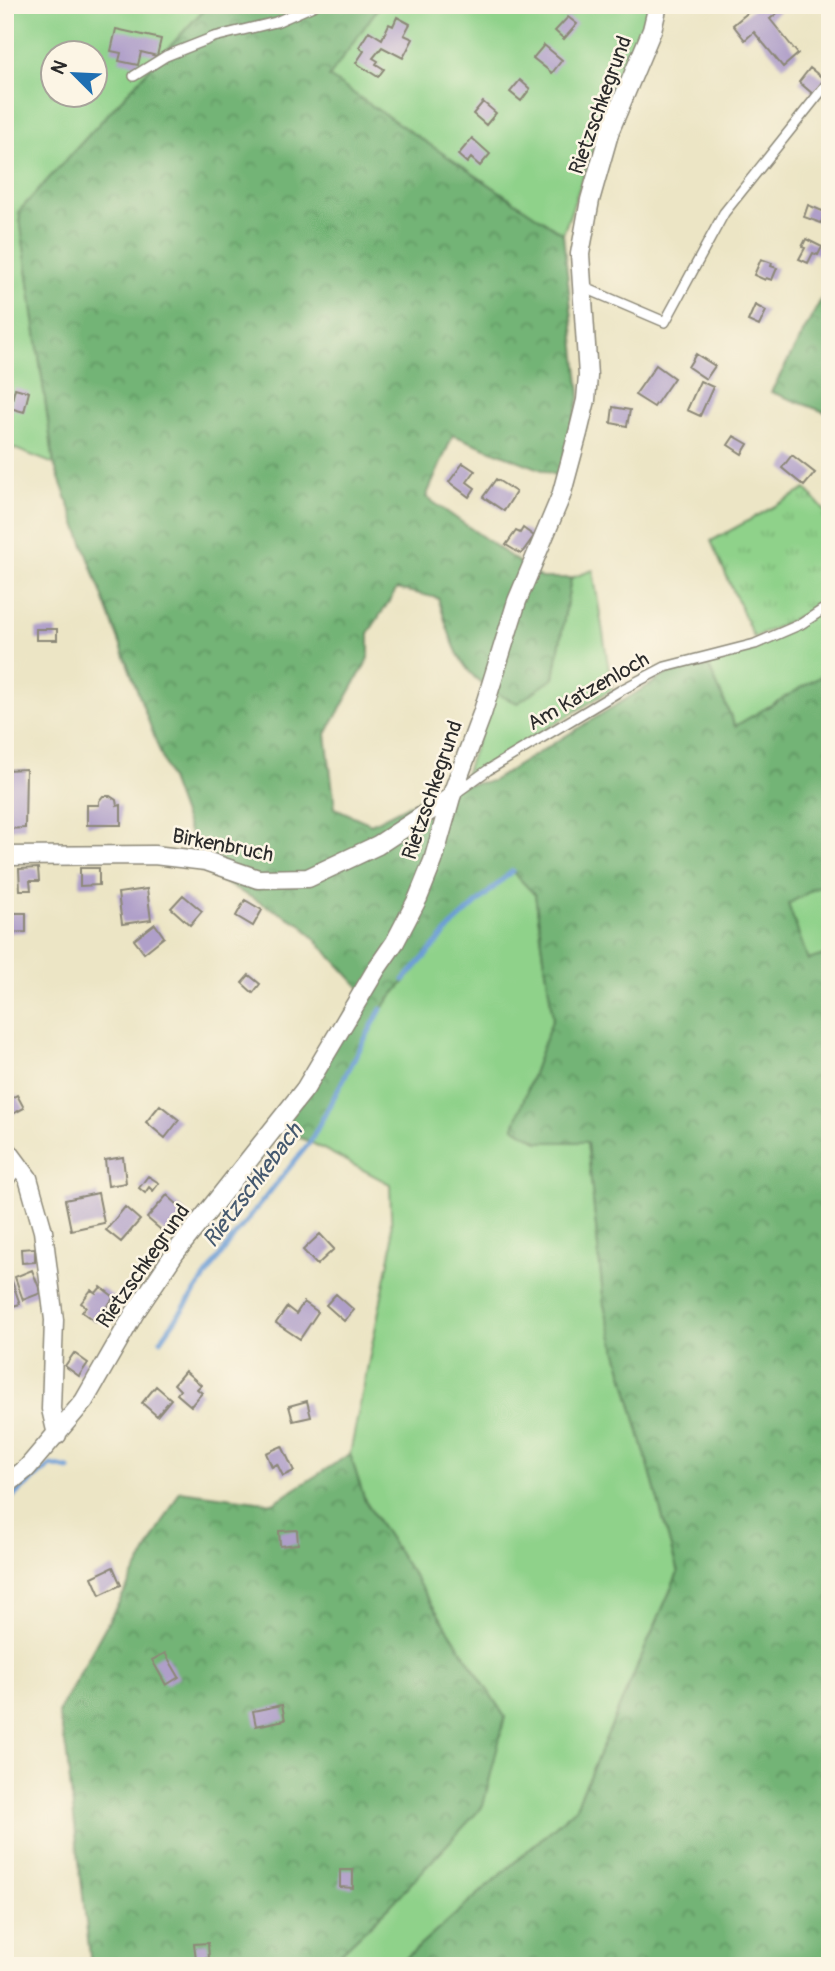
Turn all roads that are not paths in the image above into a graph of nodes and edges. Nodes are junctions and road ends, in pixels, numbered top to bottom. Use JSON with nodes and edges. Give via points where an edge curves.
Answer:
{"nodes":[{"id":1,"x":314,"y":5,"type":"edge"},
{"id":2,"x":658,"y":5,"type":"edge"},
{"id":3,"x":134,"y":76,"type":"dead end"},
{"id":4,"x":830,"y":80,"type":"edge"},
{"id":5,"x":581,"y":286,"type":"junction"},
{"id":6,"x":830,"y":605,"type":"edge"},
{"id":7,"x":451,"y":797,"type":"junction"},
{"id":8,"x":5,"y":856,"type":"edge"},
{"id":9,"x":5,"y":1147,"type":"edge"},
{"id":10,"x":19,"y":1166,"type":"junction"},
{"id":11,"x":5,"y":1187,"type":"edge"},
{"id":12,"x":57,"y":1435,"type":"junction"},
{"id":13,"x":5,"y":1486,"type":"edge"}],
"edges":[{"from":1,"to":3,"type":"lane","via":[[276,22],[214,37],[166,56]]},
{"from":2,"to":5,"type":"street","name":"Rietzschkegrund","via":[[610,130],[590,200],[580,254]]},
{"from":4,"to":5,"type":"lane","via":[[724,213],[665,322]]},
{"from":5,"to":7,"type":"street","name":"Rietzschkegrund","via":[[589,376],[578,433],[561,496],[517,601]]},
{"from":6,"to":7,"type":"lane","name":"Am Katzenloch","via":[[755,644],[666,667],[634,683],[488,769]]},
{"from":7,"to":8,"type":"street","name":"Birkenbruch","via":[[378,845],[308,878],[258,879],[206,861],[154,855]]},
{"from":7,"to":12,"type":"street","name":"Rietzschkegrund","via":[[418,898],[305,1089],[175,1252],[84,1401]]},
{"from":9,"to":10,"type":"street"},
{"from":10,"to":11,"type":"lane"},
{"from":10,"to":12,"type":"street","via":[[28,1178],[43,1231],[54,1320],[51,1409]]},
{"from":12,"to":13,"type":"street","name":"Rietzschkegrund"}]}
